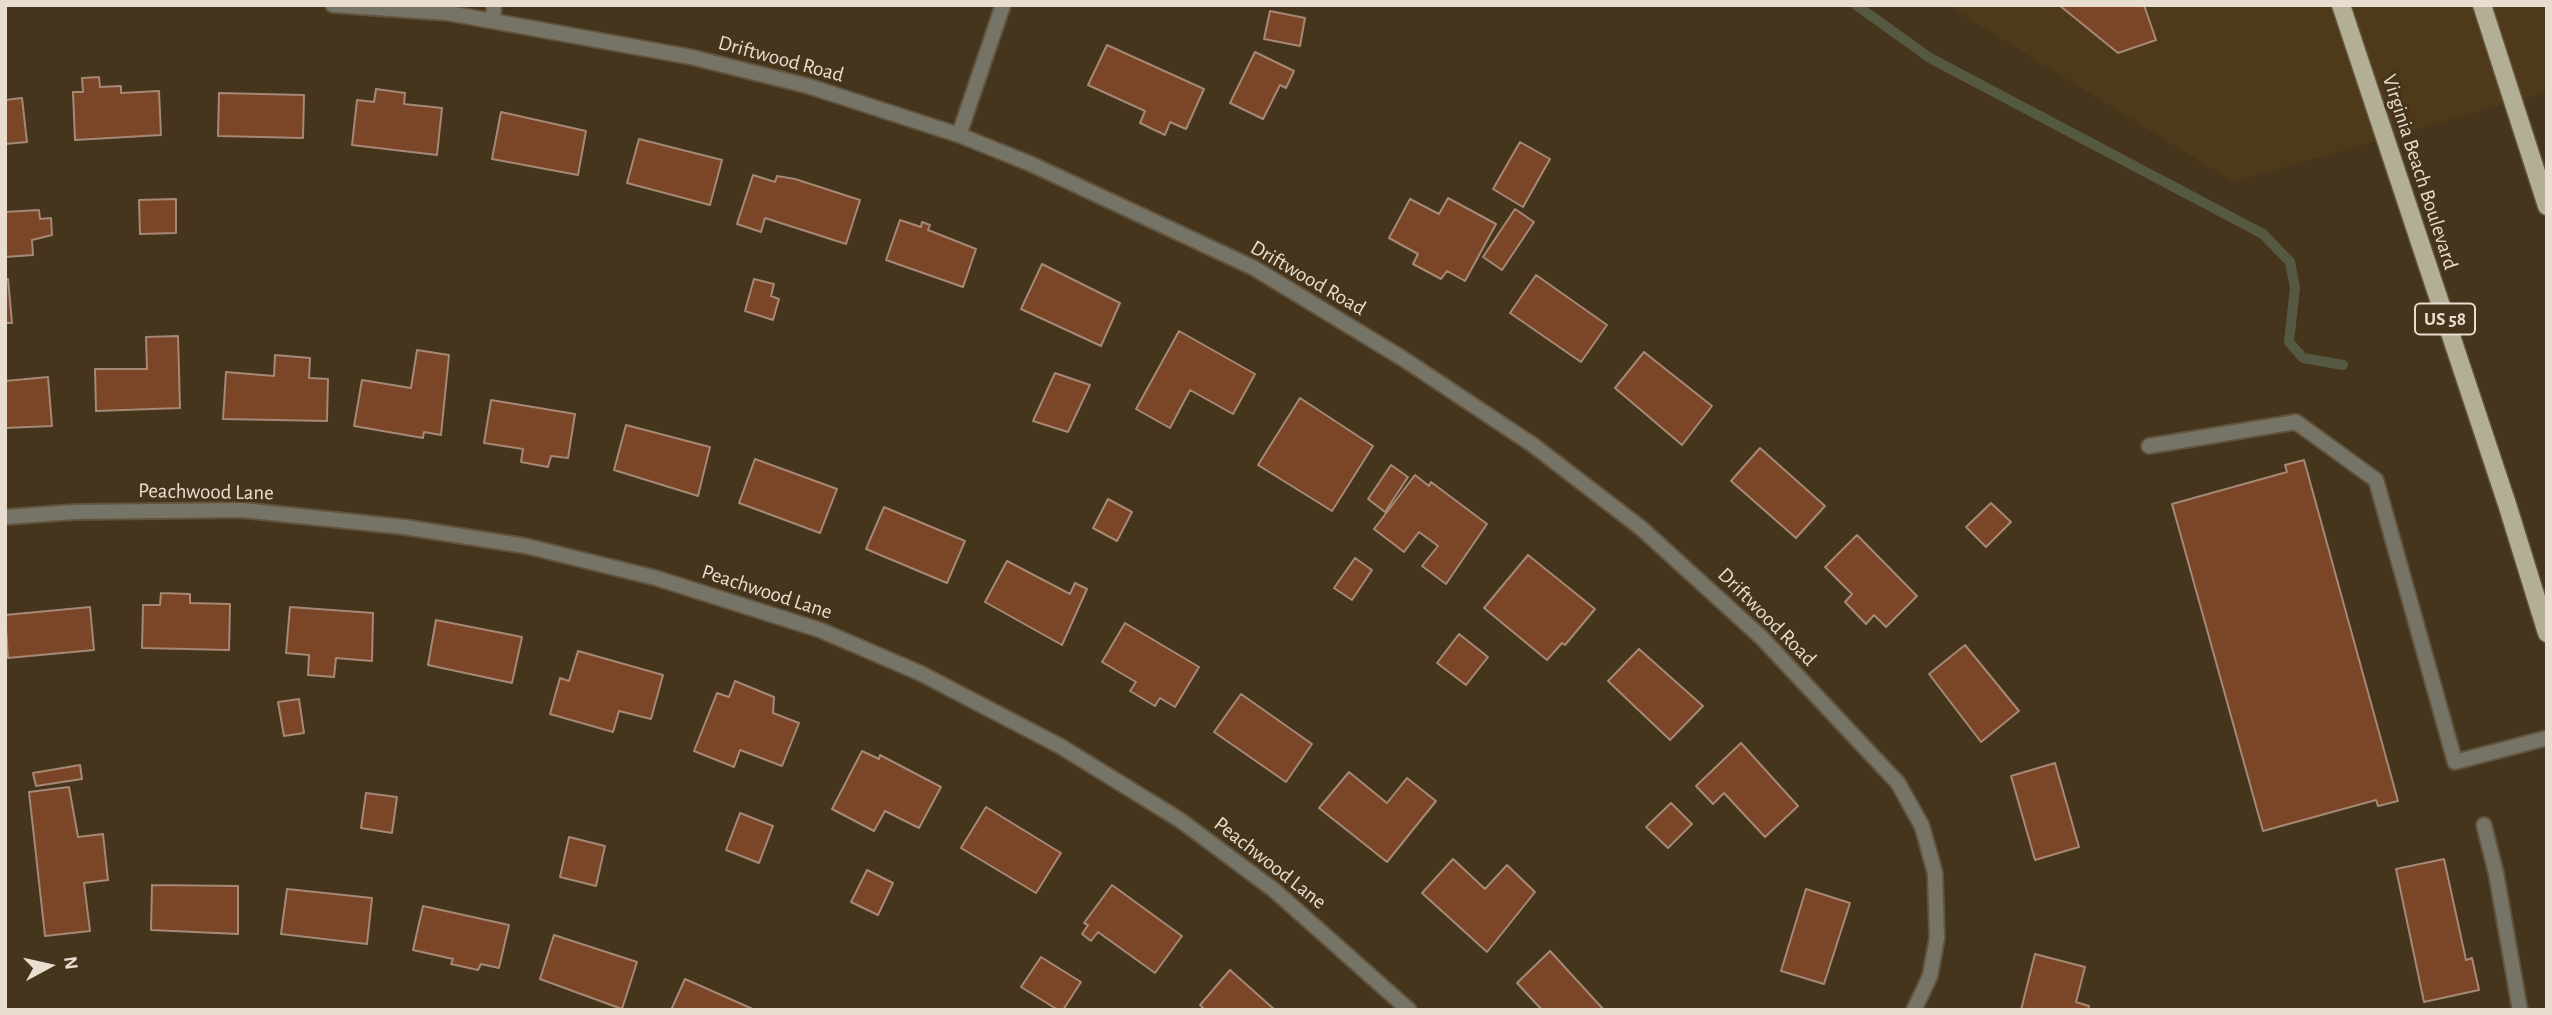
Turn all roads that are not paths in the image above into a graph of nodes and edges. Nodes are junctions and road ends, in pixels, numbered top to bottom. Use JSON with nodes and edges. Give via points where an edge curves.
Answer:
{"nodes":[{"id":1,"x":334,"y":5,"type":"edge"},
{"id":2,"x":1003,"y":5,"type":"edge"},
{"id":3,"x":2341,"y":5,"type":"edge"},
{"id":4,"x":2482,"y":5,"type":"edge"},
{"id":5,"x":494,"y":12,"type":"edge"},
{"id":6,"x":959,"y":135,"type":"junction"},
{"id":7,"x":2547,"y":206,"type":"edge"},
{"id":8,"x":2149,"y":446,"type":"dead end"},
{"id":9,"x":5,"y":517,"type":"edge"},
{"id":10,"x":2547,"y":633,"type":"edge"},
{"id":11,"x":2547,"y":738,"type":"edge"},
{"id":12,"x":2484,"y":825,"type":"dead end"},
{"id":13,"x":1409,"y":1010,"type":"edge"},
{"id":14,"x":1914,"y":1010,"type":"edge"},
{"id":15,"x":2520,"y":1010,"type":"edge"}],
"edges":[{"from":1,"to":5,"type":"street","name":"Driftwood Road"},
{"from":2,"to":6,"type":"street"},
{"from":3,"to":10,"type":"main road","name":"Virginia Beach Boulevard","number":"US 58"},
{"from":4,"to":7,"type":"main road"},
{"from":5,"to":6,"type":"street","name":"Driftwood Road","via":[[808,86]]},
{"from":6,"to":14,"type":"street","name":"Driftwood Road","via":[[1254,268],[1391,351],[1534,445],[1641,528],[1722,600],[1898,783],[1922,826],[1935,873],[1937,938],[1930,976]]},
{"from":8,"to":11,"type":"street","via":[[2296,422],[2376,480],[2455,762]]},
{"from":9,"to":13,"type":"street","name":"Peachwood Lane","via":[[242,510],[404,527],[526,546],[656,578],[820,630],[920,673],[1048,739],[1180,820],[1274,890]]},
{"from":12,"to":15,"type":"street"}]}
